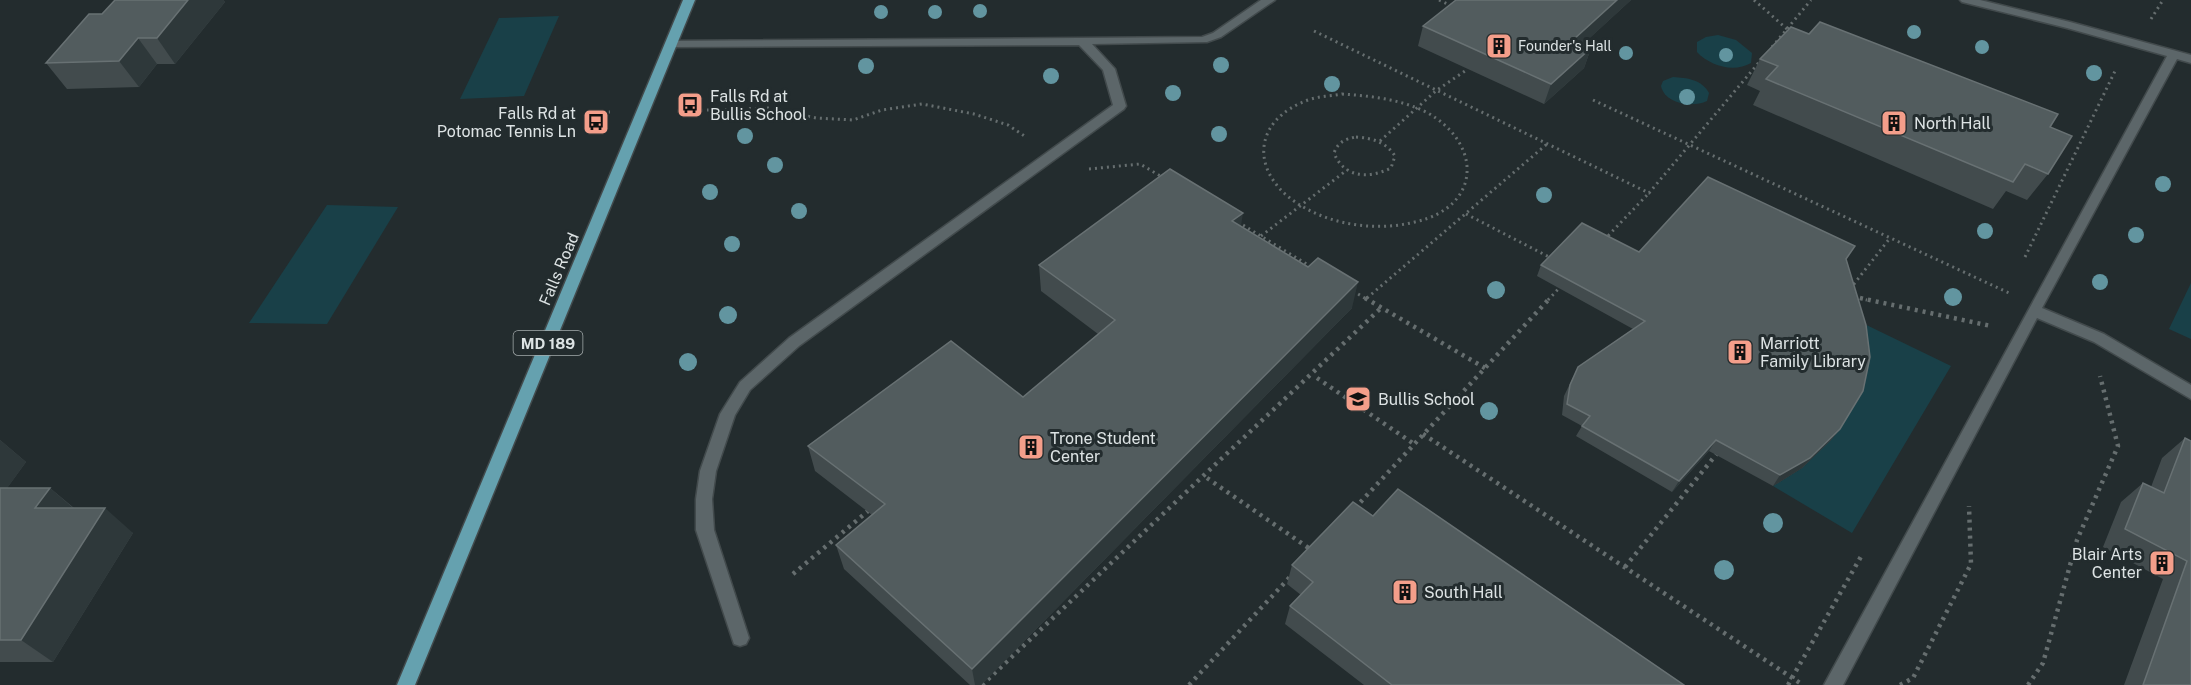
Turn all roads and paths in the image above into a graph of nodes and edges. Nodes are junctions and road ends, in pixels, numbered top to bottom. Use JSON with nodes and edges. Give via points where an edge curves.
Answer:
{"nodes":[{"id":1,"x":689,"y":0,"type":"edge"},
{"id":2,"x":1269,"y":0,"type":"edge"},
{"id":3,"x":1438,"y":0,"type":"edge"},
{"id":4,"x":1754,"y":0,"type":"edge"},
{"id":5,"x":1811,"y":0,"type":"edge"},
{"id":6,"x":1966,"y":0,"type":"edge"},
{"id":7,"x":2163,"y":0,"type":"edge"},
{"id":8,"x":1454,"y":7,"type":"edge"},
{"id":9,"x":1786,"y":29,"type":"junction"},
{"id":10,"x":1314,"y":31,"type":"dead end"},
{"id":11,"x":1082,"y":41,"type":"junction"},
{"id":12,"x":673,"y":43,"type":"junction"},
{"id":13,"x":2135,"y":44,"type":"junction"},
{"id":14,"x":1772,"y":47,"type":"edge"},
{"id":15,"x":2174,"y":54,"type":"junction"},
{"id":16,"x":1764,"y":56,"type":"edge"},
{"id":17,"x":2191,"y":59,"type":"edge"},
{"id":18,"x":1468,"y":69,"type":"edge"},
{"id":19,"x":1437,"y":90,"type":"junction"},
{"id":20,"x":1593,"y":100,"type":"dead end"},
{"id":21,"x":1416,"y":109,"type":"junction"},
{"id":22,"x":644,"y":112,"type":"junction"},
{"id":23,"x":596,"y":122,"type":"dead end"},
{"id":24,"x":1380,"y":141,"type":"junction"},
{"id":25,"x":1547,"y":144,"type":"junction"},
{"id":26,"x":1690,"y":145,"type":"junction"},
{"id":27,"x":1053,"y":153,"type":"junction"},
{"id":28,"x":1347,"y":170,"type":"junction"},
{"id":29,"x":1171,"y":182,"type":"edge"},
{"id":30,"x":1649,"y":192,"type":"junction"},
{"id":31,"x":1300,"y":205,"type":"junction"},
{"id":32,"x":1466,"y":214,"type":"junction"},
{"id":33,"x":1231,"y":218,"type":"edge"},
{"id":34,"x":1261,"y":236,"type":"junction"},
{"id":35,"x":1890,"y":238,"type":"junction"},
{"id":36,"x":1600,"y":244,"type":"edge"},
{"id":37,"x":1556,"y":260,"type":"edge"},
{"id":38,"x":2023,"y":260,"type":"dead end"},
{"id":39,"x":1315,"y":269,"type":"edge"},
{"id":40,"x":1569,"y":278,"type":"edge"},
{"id":41,"x":2012,"y":282,"type":"dead end"},
{"id":42,"x":1344,"y":286,"type":"edge"},
{"id":43,"x":2007,"y":292,"type":"junction"},
{"id":44,"x":1367,"y":298,"type":"junction"},
{"id":45,"x":2003,"y":301,"type":"dead end"},
{"id":46,"x":1382,"y":307,"type":"junction"},
{"id":47,"x":2034,"y":311,"type":"junction"},
{"id":48,"x":1995,"y":318,"type":"dead end"},
{"id":49,"x":2068,"y":325,"type":"junction"},
{"id":50,"x":1991,"y":326,"type":"junction"},
{"id":51,"x":1988,"y":331,"type":"dead end"},
{"id":52,"x":2019,"y":338,"type":"junction"},
{"id":53,"x":1485,"y":368,"type":"junction"},
{"id":54,"x":2090,"y":371,"type":"dead end"},
{"id":55,"x":2100,"y":376,"type":"junction"},
{"id":56,"x":1317,"y":378,"type":"dead end"},
{"id":57,"x":2191,"y":393,"type":"edge"},
{"id":58,"x":1423,"y":434,"type":"junction"},
{"id":59,"x":1726,"y":443,"type":"edge"},
{"id":60,"x":1414,"y":444,"type":"junction"},
{"id":61,"x":1207,"y":478,"type":"dead end"},
{"id":62,"x":1969,"y":494,"type":"dead end"},
{"id":63,"x":1352,"y":510,"type":"edge"},
{"id":64,"x":868,"y":511,"type":"edge"},
{"id":65,"x":1321,"y":543,"type":"edge"},
{"id":66,"x":1869,"y":543,"type":"dead end"},
{"id":67,"x":1314,"y":551,"type":"junction"},
{"id":68,"x":1306,"y":560,"type":"edge"},
{"id":69,"x":1625,"y":567,"type":"junction"},
{"id":70,"x":1298,"y":568,"type":"edge"},
{"id":71,"x":793,"y":574,"type":"dead end"},
{"id":72,"x":740,"y":638,"type":"dead end"},
{"id":73,"x":1792,"y":678,"type":"junction"},
{"id":74,"x":406,"y":685,"type":"edge"},
{"id":75,"x":982,"y":685,"type":"edge"},
{"id":76,"x":1189,"y":685,"type":"edge"},
{"id":77,"x":1788,"y":685,"type":"edge"},
{"id":78,"x":1804,"y":685,"type":"edge"},
{"id":79,"x":1833,"y":685,"type":"edge"},
{"id":80,"x":1900,"y":685,"type":"edge"},
{"id":81,"x":2028,"y":685,"type":"edge"}],
"edges":[{"from":1,"to":12,"type":"main road","name":"Falls Road","number":"MD 189"},
{"from":2,"to":11,"type":"lane","via":[[1203,40]]},
{"from":3,"to":8,"type":"path"},
{"from":4,"to":9,"type":"path"},
{"from":5,"to":9,"type":"path"},
{"from":6,"to":13,"type":"lane"},
{"from":7,"to":13,"type":"path"},
{"from":9,"to":14,"type":"path"},
{"from":10,"to":19,"type":"path"},
{"from":11,"to":12,"type":"lane"},
{"from":11,"to":27,"type":"lane","via":[[1109,69],[1120,106]]},
{"from":12,"to":22,"type":"main road","name":"Falls Road","number":"MD 189"},
{"from":13,"to":15,"type":"lane"},
{"from":13,"to":38,"type":"path","via":[[2118,65]]},
{"from":15,"to":17,"type":"lane"},
{"from":15,"to":47,"type":"lane"},
{"from":16,"to":26,"type":"path"},
{"from":18,"to":19,"type":"path"},
{"from":19,"to":21,"type":"path"},
{"from":19,"to":25,"type":"path"},
{"from":20,"to":26,"type":"path"},
{"from":21,"to":24,"type":"path"},
{"from":21,"to":31,"type":"path","via":[[1376,96],[1342,94],[1311,99],[1287,110],[1270,125],[1262,144],[1264,166],[1277,186]]},
{"from":21,"to":31,"type":"path","via":[[1435,119],[1456,138],[1467,160],[1467,183],[1453,203],[1429,218],[1398,226],[1364,226],[1330,219]]},
{"from":22,"to":23,"type":"path","via":[[603,112]]},
{"from":22,"to":27,"type":"path","via":[[770,108],[816,118],[853,120],[882,110],[922,104],[1008,125]]},
{"from":22,"to":74,"type":"main road","name":"Falls Road","number":"MD 189"},
{"from":24,"to":28,"type":"path","via":[[1356,137],[1340,142],[1334,153]]},
{"from":24,"to":28,"type":"path","via":[[1395,156],[1391,168],[1366,176]]},
{"from":25,"to":30,"type":"path"},
{"from":25,"to":32,"type":"path"},
{"from":26,"to":30,"type":"path"},
{"from":26,"to":35,"type":"path"},
{"from":27,"to":29,"type":"path","via":[[1086,169],[1140,164]]},
{"from":27,"to":72,"type":"lane","via":[[794,342],[745,386],[717,443],[704,499],[705,530]]},
{"from":28,"to":31,"type":"path"},
{"from":30,"to":36,"type":"path"},
{"from":31,"to":34,"type":"path"},
{"from":32,"to":37,"type":"path"},
{"from":32,"to":44,"type":"path"},
{"from":33,"to":34,"type":"path"},
{"from":34,"to":39,"type":"path"},
{"from":35,"to":43,"type":"path"},
{"from":35,"to":50,"type":"path","via":[[1846,296]]},
{"from":40,"to":53,"type":"path"},
{"from":41,"to":43,"type":"path"},
{"from":42,"to":44,"type":"path"},
{"from":43,"to":45,"type":"path"},
{"from":43,"to":47,"type":"path"},
{"from":44,"to":46,"type":"path"},
{"from":46,"to":53,"type":"path"},
{"from":46,"to":75,"type":"path"},
{"from":47,"to":49,"type":"lane"},
{"from":47,"to":52,"type":"lane"},
{"from":48,"to":50,"type":"path"},
{"from":49,"to":55,"type":"path"},
{"from":49,"to":57,"type":"lane","via":[[2099,338]]},
{"from":50,"to":51,"type":"path"},
{"from":50,"to":52,"type":"path"},
{"from":52,"to":79,"type":"lane"},
{"from":53,"to":58,"type":"path"},
{"from":54,"to":55,"type":"path"},
{"from":55,"to":81,"type":"path","via":[[2118,446],[2077,540],[2043,663]]},
{"from":56,"to":60,"type":"path"},
{"from":58,"to":60,"type":"path"},
{"from":58,"to":69,"type":"path"},
{"from":59,"to":69,"type":"path"},
{"from":60,"to":63,"type":"path"},
{"from":61,"to":67,"type":"path"},
{"from":62,"to":80,"type":"path","via":[[1971,564],[1913,678]]},
{"from":64,"to":71,"type":"path"},
{"from":65,"to":67,"type":"path"},
{"from":66,"to":73,"type":"path"},
{"from":67,"to":68,"type":"path"},
{"from":69,"to":73,"type":"path"},
{"from":70,"to":76,"type":"path"},
{"from":73,"to":77,"type":"path"},
{"from":73,"to":78,"type":"path"}]}
